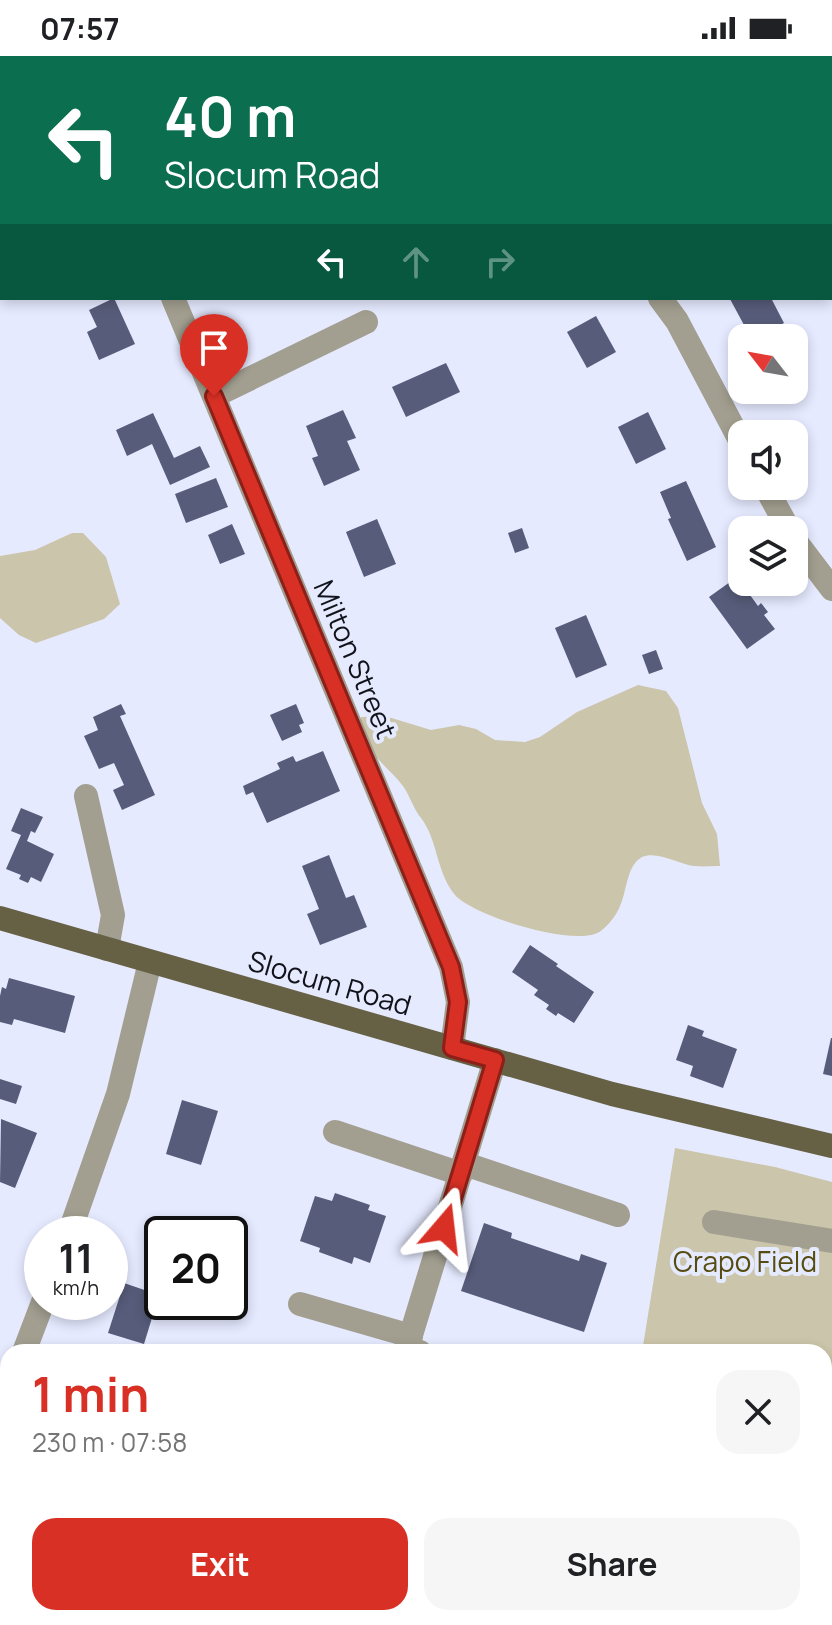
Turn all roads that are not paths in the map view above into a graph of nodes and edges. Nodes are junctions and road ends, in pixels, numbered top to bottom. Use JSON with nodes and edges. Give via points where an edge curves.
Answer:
{"nodes":[{"id":1,"x":174,"y":300,"type":"edge"},
{"id":2,"x":661,"y":300,"type":"edge"},
{"id":3,"x":366,"y":322,"type":"dead end"},
{"id":4,"x":214,"y":396,"type":"junction"},
{"id":5,"x":729,"y":420,"type":"edge"},
{"id":6,"x":808,"y":557,"type":"edge"},
{"id":7,"x":832,"y":589,"type":"edge"},
{"id":8,"x":86,"y":796,"type":"dead end"},
{"id":9,"x":0,"y":918,"type":"edge"},
{"id":10,"x":107,"y":949,"type":"junction"},
{"id":11,"x":150,"y":962,"type":"junction"},
{"id":12,"x":452,"y":1048,"type":"junction"},
{"id":13,"x":495,"y":1060,"type":"junction"},
{"id":14,"x":335,"y":1132,"type":"dead end"},
{"id":15,"x":832,"y":1146,"type":"edge"},
{"id":16,"x":463,"y":1169,"type":"junction"},
{"id":17,"x":618,"y":1215,"type":"dead end"},
{"id":18,"x":75,"y":1216,"type":"edge"},
{"id":19,"x":714,"y":1222,"type":"dead end"},
{"id":20,"x":832,"y":1241,"type":"edge"},
{"id":21,"x":300,"y":1304,"type":"dead end"},
{"id":22,"x":36,"y":1320,"type":"edge"},
{"id":23,"x":27,"y":1344,"type":"edge"},
{"id":24,"x":415,"y":1344,"type":"edge"}],
"edges":[{"from":1,"to":4,"type":"street","name":"Milton Street"},
{"from":2,"to":5,"type":"street"},
{"from":3,"to":4,"type":"street"},
{"from":4,"to":12,"type":"street","name":"Milton Street","via":[[451,967],[458,1002]]},
{"from":6,"to":7,"type":"street"},
{"from":8,"to":10,"type":"street","via":[[113,915]]},
{"from":9,"to":10,"type":"main road","name":"Slocum Road"},
{"from":10,"to":11,"type":"main road","name":"Slocum Road"},
{"from":11,"to":12,"type":"main road","name":"Slocum Road"},
{"from":11,"to":18,"type":"street","via":[[118,1094]]},
{"from":12,"to":13,"type":"main road","name":"Slocum Road"},
{"from":13,"to":15,"type":"main road","name":"Slocum Road"},
{"from":13,"to":16,"type":"street"},
{"from":14,"to":16,"type":"street"},
{"from":16,"to":17,"type":"street"},
{"from":16,"to":24,"type":"street"},
{"from":19,"to":20,"type":"street"},
{"from":21,"to":24,"type":"street"},
{"from":22,"to":23,"type":"street"}]}
